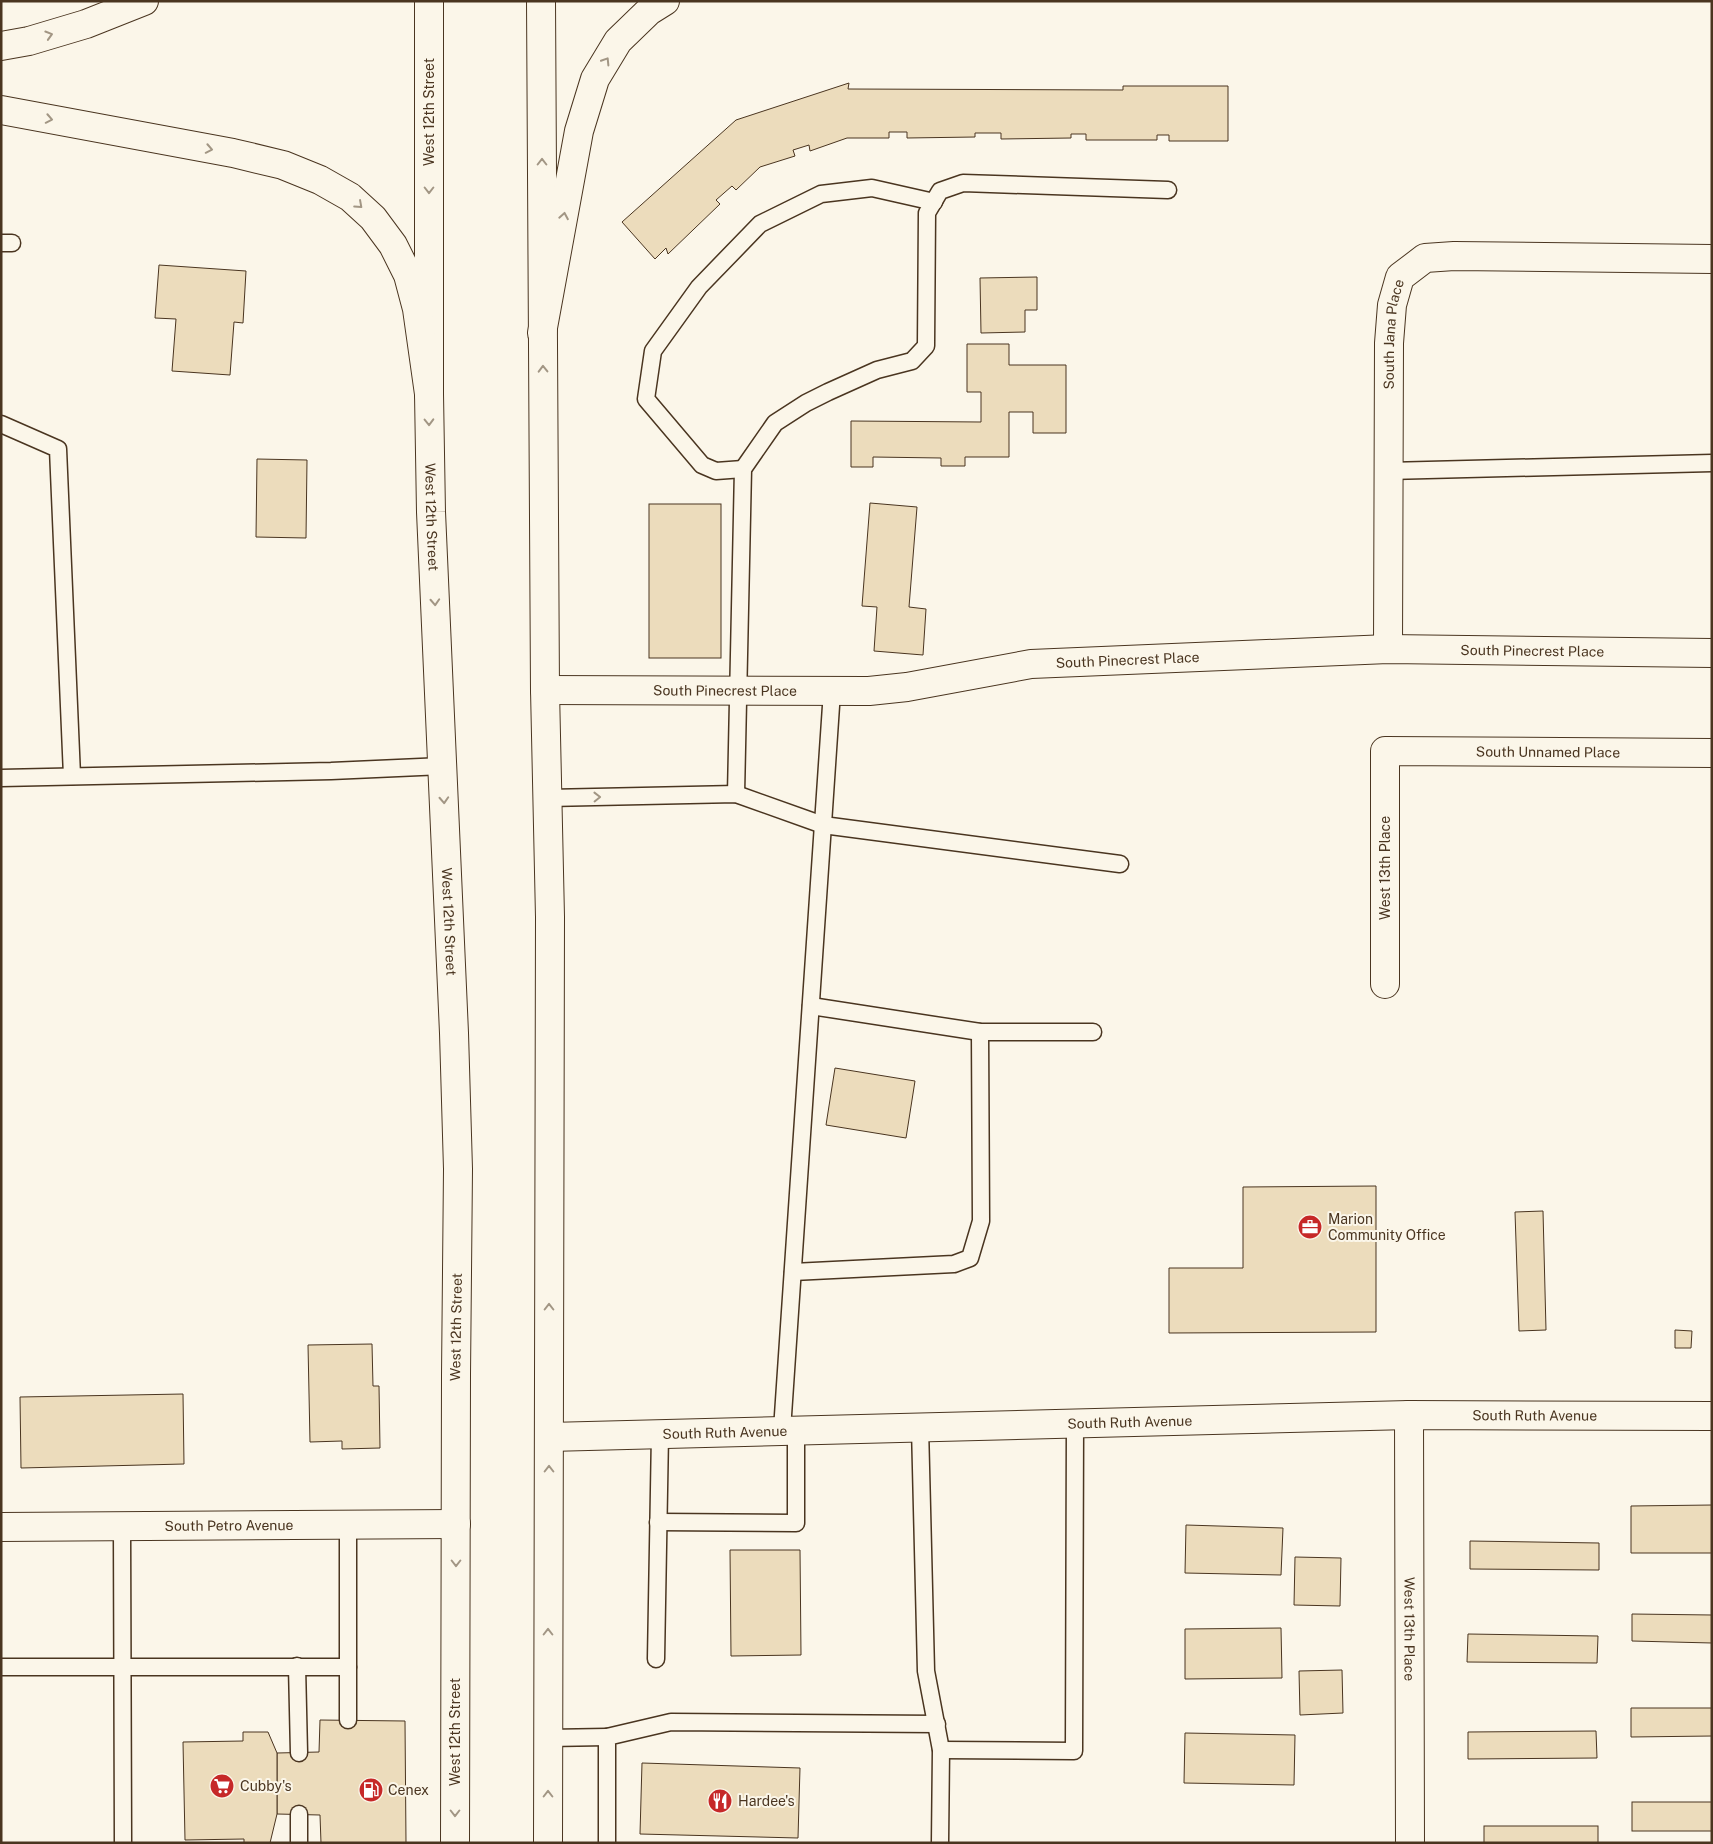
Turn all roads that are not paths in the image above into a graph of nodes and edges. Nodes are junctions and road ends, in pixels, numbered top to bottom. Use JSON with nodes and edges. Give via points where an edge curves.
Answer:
{"nodes":[{"id":1,"x":144,"y":1,"type":"edge"},
{"id":2,"x":429,"y":1,"type":"edge"},
{"id":3,"x":541,"y":1,"type":"edge"},
{"id":4,"x":665,"y":1,"type":"edge"},
{"id":5,"x":1,"y":46,"type":"edge"},
{"id":6,"x":1,"y":110,"type":"edge"},
{"id":7,"x":1168,"y":190,"type":"dead end"},
{"id":8,"x":934,"y":202,"type":"junction"},
{"id":9,"x":1712,"y":259,"type":"edge"},
{"id":10,"x":542,"y":333,"type":"junction"},
{"id":11,"x":429,"y":394,"type":"junction"},
{"id":12,"x":1,"y":424,"type":"edge"},
{"id":13,"x":1712,"y":463,"type":"edge"},
{"id":14,"x":742,"y":469,"type":"junction"},
{"id":15,"x":1388,"y":471,"type":"junction"},
{"id":16,"x":1388,"y":649,"type":"junction"},
{"id":17,"x":1712,"y":653,"type":"edge"},
{"id":18,"x":545,"y":690,"type":"junction"},
{"id":19,"x":740,"y":691,"type":"junction"},
{"id":20,"x":832,"y":691,"type":"junction"},
{"id":21,"x":1385,"y":751,"type":"joint"},
{"id":22,"x":1712,"y":753,"type":"edge"},
{"id":23,"x":443,"y":766,"type":"junction"},
{"id":24,"x":72,"y":776,"type":"junction"},
{"id":25,"x":1,"y":778,"type":"edge"},
{"id":26,"x":736,"y":794,"type":"junction"},
{"id":27,"x":548,"y":798,"type":"junction"},
{"id":28,"x":823,"y":825,"type":"junction"},
{"id":29,"x":1120,"y":864,"type":"dead end"},
{"id":30,"x":1385,"y":984,"type":"dead end"},
{"id":31,"x":811,"y":1006,"type":"junction"},
{"id":32,"x":980,"y":1032,"type":"junction"},
{"id":33,"x":1093,"y":1032,"type":"dead end"},
{"id":34,"x":793,"y":1272,"type":"junction"},
{"id":35,"x":1409,"y":1415,"type":"junction"},
{"id":36,"x":1712,"y":1416,"type":"edge"},
{"id":37,"x":1075,"y":1423,"type":"junction"},
{"id":38,"x":920,"y":1427,"type":"junction"},
{"id":39,"x":789,"y":1430,"type":"junction"},
{"id":40,"x":660,"y":1434,"type":"junction"},
{"id":41,"x":549,"y":1437,"type":"junction"},
{"id":42,"x":658,"y":1522,"type":"junction"},
{"id":43,"x":456,"y":1524,"type":"junction"},
{"id":44,"x":348,"y":1525,"type":"junction"},
{"id":45,"x":1,"y":1527,"type":"edge"},
{"id":46,"x":122,"y":1527,"type":"junction"},
{"id":47,"x":656,"y":1659,"type":"dead end"},
{"id":48,"x":297,"y":1666,"type":"junction"},
{"id":49,"x":1,"y":1667,"type":"edge"},
{"id":50,"x":122,"y":1667,"type":"junction"},
{"id":51,"x":348,"y":1667,"type":"junction"},
{"id":52,"x":348,"y":1720,"type":"dead end"},
{"id":53,"x":936,"y":1724,"type":"junction"},
{"id":54,"x":548,"y":1738,"type":"junction"},
{"id":55,"x":607,"y":1738,"type":"junction"},
{"id":56,"x":941,"y":1750,"type":"junction"},
{"id":57,"x":299,"y":1753,"type":"dead end"},
{"id":58,"x":299,"y":1814,"type":"dead end"},
{"id":59,"x":123,"y":1843,"type":"edge"},
{"id":60,"x":299,"y":1843,"type":"edge"},
{"id":61,"x":455,"y":1843,"type":"edge"},
{"id":62,"x":548,"y":1843,"type":"edge"},
{"id":63,"x":607,"y":1843,"type":"edge"},
{"id":64,"x":940,"y":1843,"type":"edge"},
{"id":65,"x":1410,"y":1843,"type":"edge"}],
"edges":[{"from":5,"to":1,"type":"main road","one_way":true,"via":[[86,24]]},
{"from":2,"to":11,"type":"main road","name":"West 12th Street","one_way":true},
{"from":10,"to":3,"type":"main road","one_way":true},
{"from":10,"to":4,"type":"main road","one_way":true,"via":[[579,131],[595,79],[618,41],[648,11]]},
{"from":6,"to":11,"type":"main road","one_way":true,"via":[[284,165],[350,197],[373,218],[393,245],[408,275],[418,309]]},
{"from":7,"to":8,"type":"lane","via":[[963,182],[940,191]]},
{"from":8,"to":14,"type":"lane","via":[[927,213],[926,346],[912,361],[876,370],[806,403],[775,423]]},
{"from":8,"to":14,"type":"lane","via":[[872,188],[821,194],[760,224],[688,303],[653,352],[646,399],[702,465],[716,471]]},
{"from":9,"to":15,"type":"main road","name":"South Jana Place","via":[[1425,258],[1400,277],[1392,305]]},
{"from":18,"to":10,"type":"main road","one_way":true},
{"from":11,"to":23,"type":"main road","name":"West 12th Street","one_way":true},
{"from":12,"to":24,"type":"lane","via":[[58,449]]},
{"from":13,"to":15,"type":"lane"},
{"from":14,"to":19,"type":"lane"},
{"from":15,"to":16,"type":"main road","name":"South Jana Place"},
{"from":16,"to":17,"type":"main road","name":"South Pinecrest Place"},
{"from":16,"to":20,"type":"main road","name":"South Pinecrest Place","via":[[1030,664],[908,687]]},
{"from":18,"to":19,"type":"main road","name":"South Pinecrest Place"},
{"from":18,"to":27,"type":"main road"},
{"from":19,"to":20,"type":"main road","name":"South Pinecrest Place"},
{"from":19,"to":26,"type":"lane"},
{"from":20,"to":28,"type":"lane"},
{"from":21,"to":22,"type":"main road","name":"South Unnamed Place"},
{"from":21,"to":30,"type":"main road","name":"West 13th Place"},
{"from":23,"to":24,"type":"lane"},
{"from":23,"to":43,"type":"main road","name":"West 12th Street","one_way":true,"via":[[458,1169]]},
{"from":24,"to":25,"type":"lane"},
{"from":27,"to":26,"type":"lane","one_way":true},
{"from":26,"to":28,"type":"lane"},
{"from":41,"to":27,"type":"main road","one_way":true},
{"from":28,"to":29,"type":"lane"},
{"from":28,"to":31,"type":"lane"},
{"from":31,"to":32,"type":"lane"},
{"from":31,"to":34,"type":"lane"},
{"from":32,"to":33,"type":"lane"},
{"from":32,"to":34,"type":"lane","via":[[981,1221],[970,1258],[954,1264]]},
{"from":34,"to":39,"type":"lane"},
{"from":35,"to":36,"type":"main road","name":"South Ruth Avenue"},
{"from":35,"to":37,"type":"main road","name":"South Ruth Avenue"},
{"from":35,"to":65,"type":"main road","name":"West 13th Place"},
{"from":37,"to":38,"type":"main road","name":"South Ruth Avenue"},
{"from":37,"to":56,"type":"lane","via":[[1074,1751]]},
{"from":38,"to":39,"type":"main road","name":"South Ruth Avenue"},
{"from":38,"to":53,"type":"lane","via":[[926,1671]]},
{"from":39,"to":40,"type":"main road","name":"South Ruth Avenue"},
{"from":39,"to":42,"type":"lane","via":[[796,1523]]},
{"from":40,"to":41,"type":"main road","name":"South Ruth Avenue"},
{"from":40,"to":42,"type":"lane"},
{"from":54,"to":41,"type":"main road","one_way":true},
{"from":42,"to":47,"type":"lane"},
{"from":43,"to":44,"type":"main road","name":"South Petro Avenue"},
{"from":43,"to":61,"type":"main road","name":"West 12th Street","one_way":true},
{"from":44,"to":46,"type":"main road","name":"South Petro Avenue"},
{"from":44,"to":51,"type":"lane"},
{"from":45,"to":46,"type":"main road","name":"South Petro Avenue"},
{"from":46,"to":50,"type":"lane"},
{"from":48,"to":50,"type":"lane"},
{"from":48,"to":51,"type":"lane"},
{"from":48,"to":57,"type":"lane"},
{"from":49,"to":50,"type":"lane"},
{"from":50,"to":59,"type":"lane"},
{"from":51,"to":52,"type":"lane"},
{"from":53,"to":55,"type":"lane","via":[[671,1722]]},
{"from":53,"to":56,"type":"lane"},
{"from":54,"to":55,"type":"lane"},
{"from":62,"to":54,"type":"main road","one_way":true},
{"from":55,"to":63,"type":"lane"},
{"from":56,"to":64,"type":"lane"},
{"from":58,"to":60,"type":"lane"}]}
